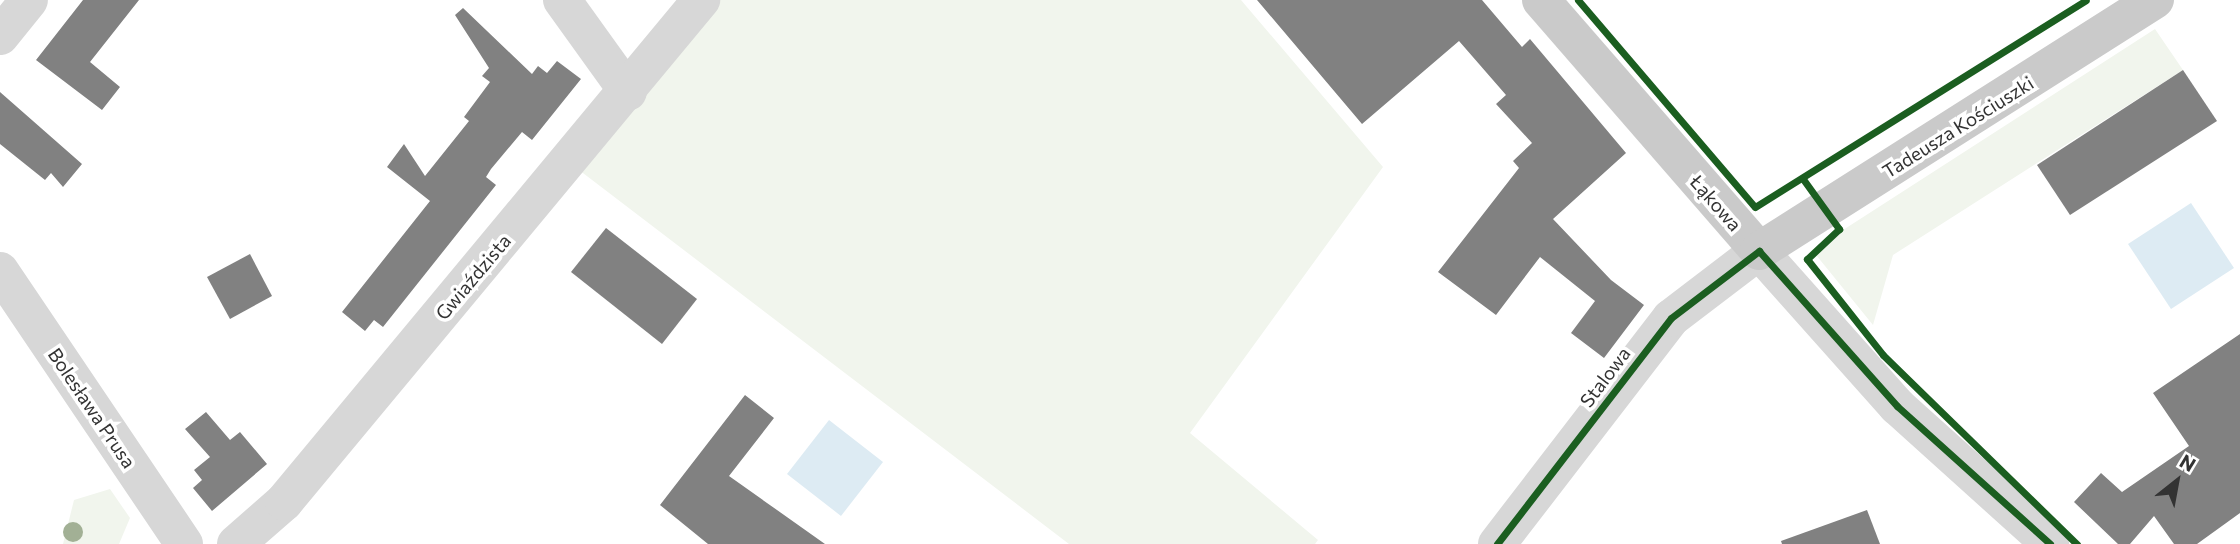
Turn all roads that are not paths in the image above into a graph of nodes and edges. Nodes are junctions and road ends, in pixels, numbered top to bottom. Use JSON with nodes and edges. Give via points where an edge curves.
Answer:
{"nodes":[{"id":1,"x":29,"y":0,"type":"edge"},
{"id":2,"x":562,"y":0,"type":"edge"},
{"id":3,"x":701,"y":0,"type":"edge"},
{"id":4,"x":1541,"y":0,"type":"edge"},
{"id":5,"x":2155,"y":0,"type":"edge"},
{"id":6,"x":0,"y":36,"type":"edge"},
{"id":7,"x":628,"y":92,"type":"junction"},
{"id":8,"x":1759,"y":251,"type":"junction"},
{"id":9,"x":0,"y":271,"type":"edge"},
{"id":10,"x":184,"y":544,"type":"edge"},
{"id":11,"x":236,"y":544,"type":"edge"},
{"id":12,"x":1497,"y":544,"type":"edge"},
{"id":13,"x":2050,"y":544,"type":"edge"}],
"edges":[{"from":1,"to":6,"type":"street"},
{"from":2,"to":7,"type":"street"},
{"from":3,"to":7,"type":"street","name":"Gwiaździsta"},
{"from":4,"to":8,"type":"main road","name":"Łąkowa"},
{"from":5,"to":8,"type":"main road","name":"Tadeusza Kościuszki"},
{"from":7,"to":11,"type":"street","name":"Gwiaździsta","via":[[284,502]]},
{"from":8,"to":12,"type":"street","name":"Stalowa","via":[[1671,318]]},
{"from":8,"to":13,"type":"street","name":"Łąkowa","via":[[1897,406]]},
{"from":9,"to":10,"type":"street","name":"Bolesława Prusa"}]}
